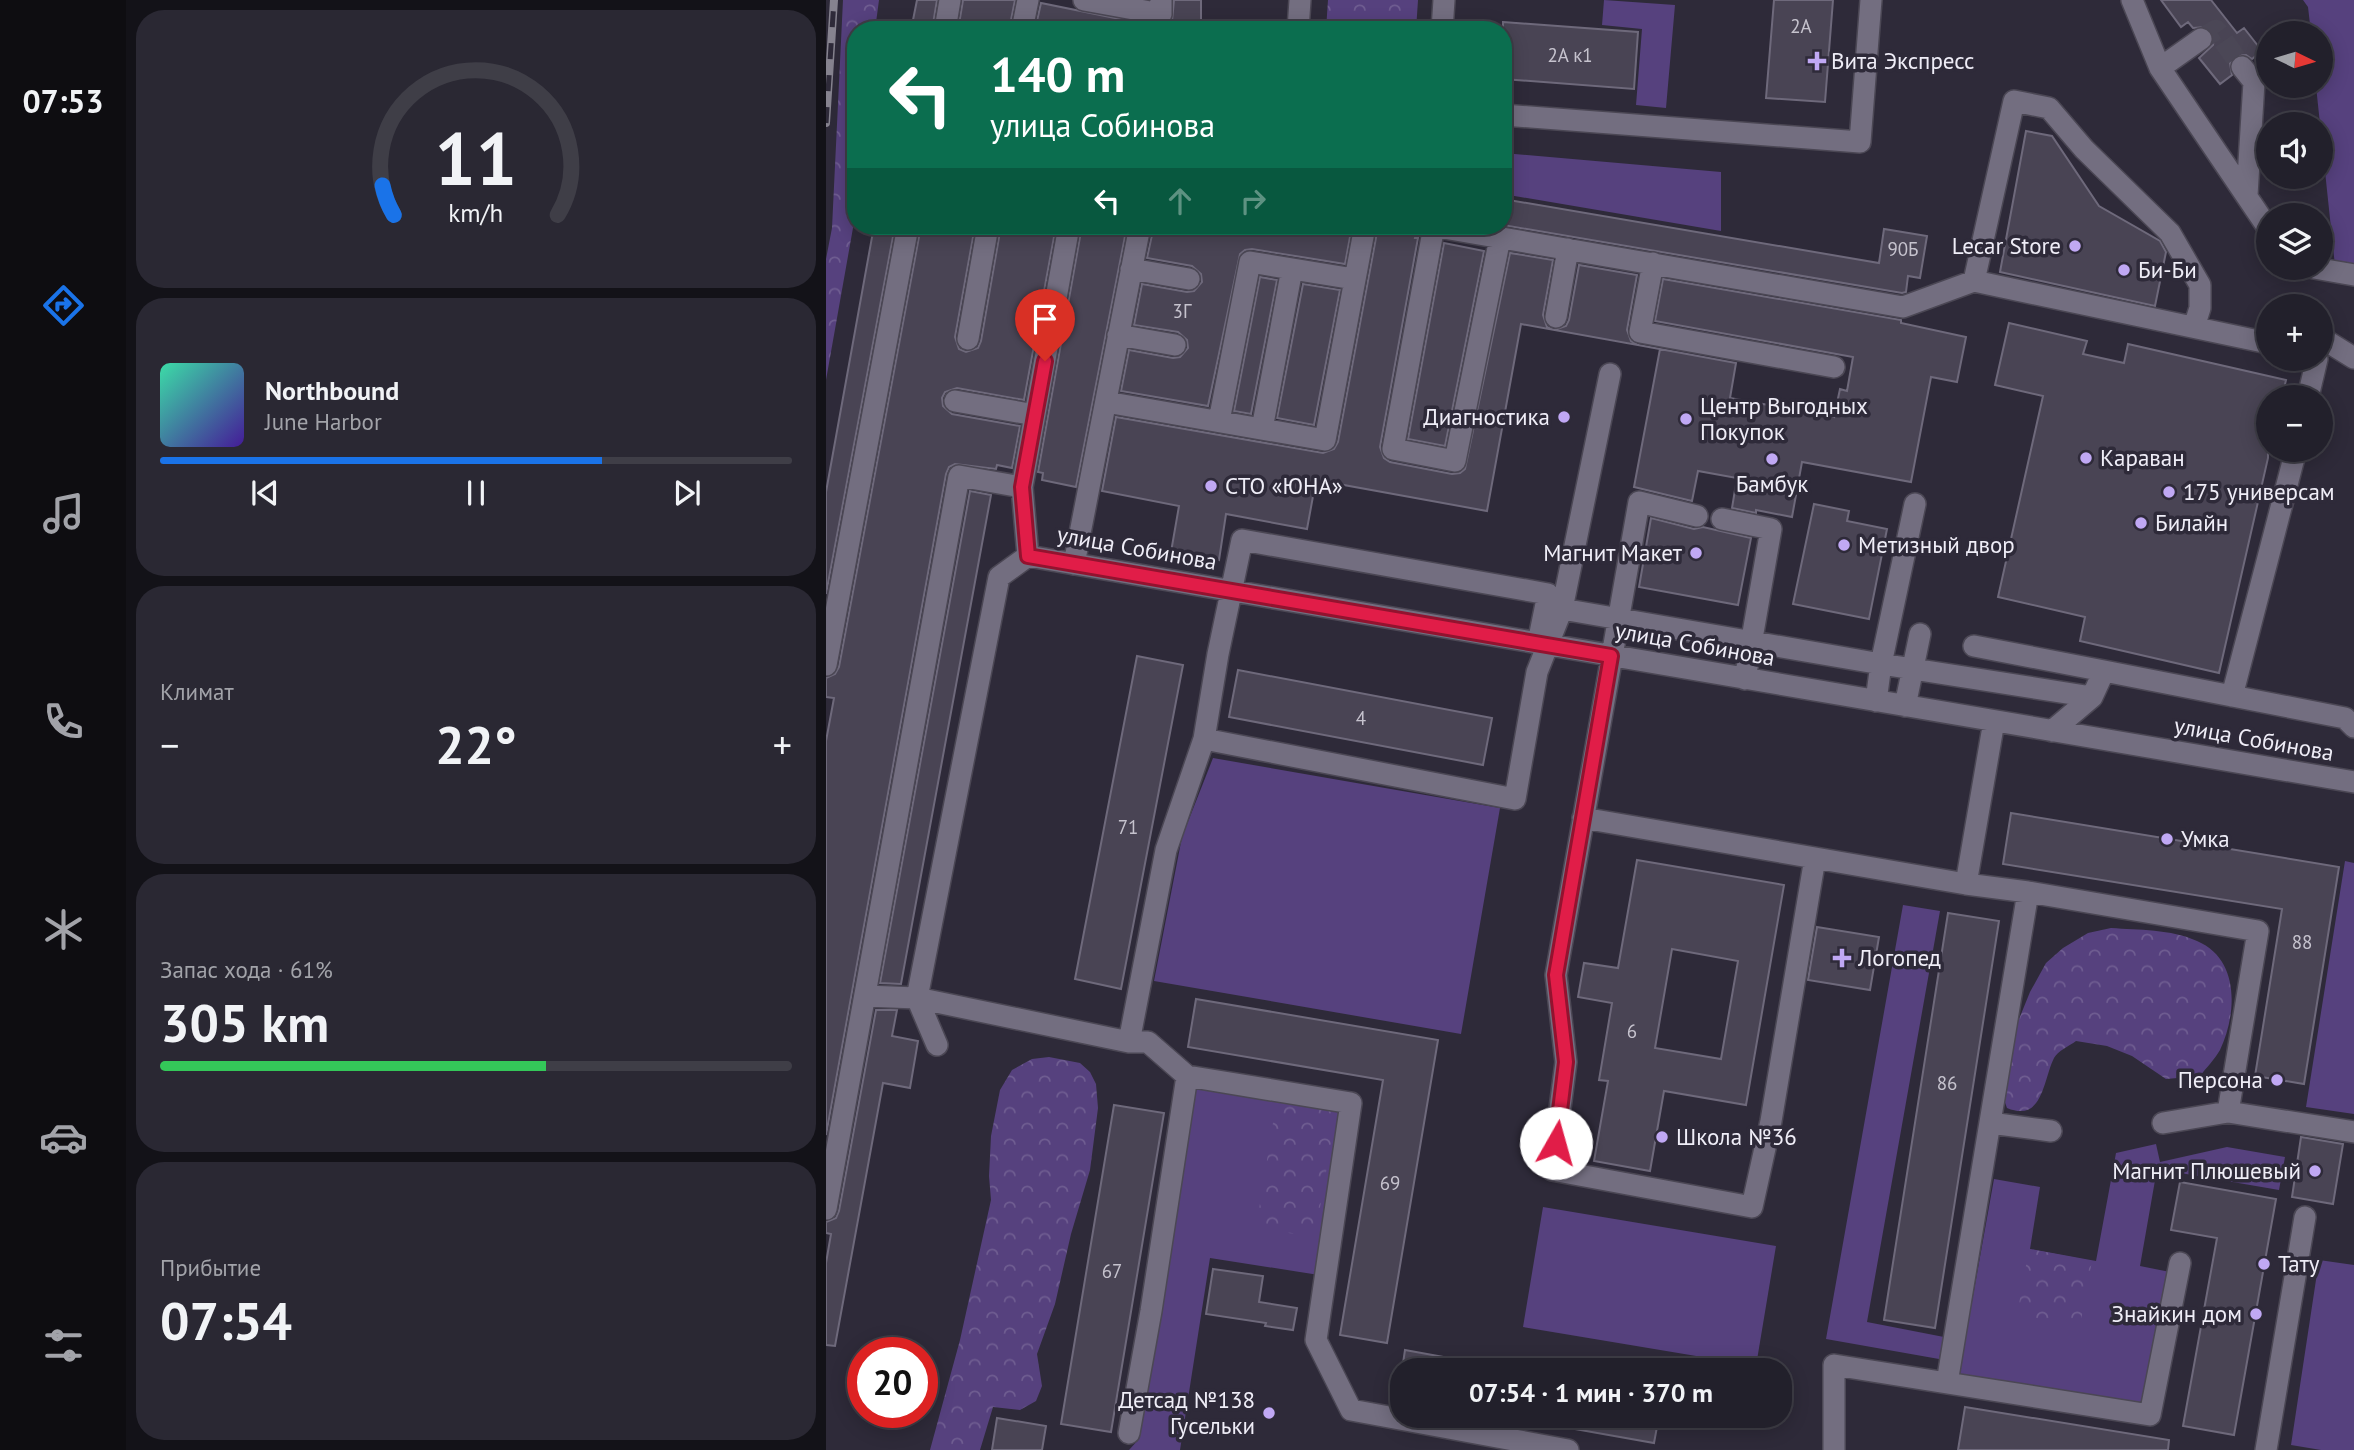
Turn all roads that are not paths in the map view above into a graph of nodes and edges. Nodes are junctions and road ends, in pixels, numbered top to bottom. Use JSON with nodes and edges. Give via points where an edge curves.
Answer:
{"nodes":[{"id":1,"x":950,"y":0,"type":"edge"},
{"id":2,"x":1028,"y":0,"type":"edge"},
{"id":3,"x":1084,"y":0,"type":"edge"},
{"id":4,"x":1161,"y":0,"type":"edge"},
{"id":5,"x":1300,"y":0,"type":"edge"},
{"id":6,"x":1444,"y":0,"type":"edge"},
{"id":7,"x":1871,"y":0,"type":"edge"},
{"id":8,"x":2132,"y":0,"type":"edge"},
{"id":9,"x":946,"y":21,"type":"edge"},
{"id":10,"x":1024,"y":21,"type":"edge"},
{"id":11,"x":1299,"y":21,"type":"edge"},
{"id":12,"x":1443,"y":21,"type":"edge"},
{"id":13,"x":2201,"y":39,"type":"dead end"},
{"id":14,"x":2242,"y":67,"type":"tunnel mouth"},
{"id":15,"x":2161,"y":68,"type":"junction"},
{"id":16,"x":1512,"y":116,"type":"edge"},
{"id":17,"x":2247,"y":195,"type":"junction"},
{"id":18,"x":2256,"y":209,"type":"edge"},
{"id":19,"x":906,"y":235,"type":"edge"},
{"id":20,"x":986,"y":235,"type":"edge"},
{"id":21,"x":1067,"y":235,"type":"edge"},
{"id":22,"x":1138,"y":235,"type":"edge"},
{"id":23,"x":1363,"y":235,"type":"edge"},
{"id":24,"x":1431,"y":235,"type":"edge"},
{"id":25,"x":1483,"y":235,"type":"edge"},
{"id":26,"x":1500,"y":238,"type":"junction"},
{"id":27,"x":1568,"y":249,"type":"junction"},
{"id":28,"x":1653,"y":264,"type":"junction"},
{"id":29,"x":1292,"y":269,"type":"junction"},
{"id":30,"x":1131,"y":270,"type":"junction"},
{"id":31,"x":2333,"y":271,"type":"edge"},
{"id":32,"x":2354,"y":275,"type":"edge"},
{"id":33,"x":1189,"y":279,"type":"dead end"},
{"id":34,"x":1354,"y":279,"type":"junction"},
{"id":35,"x":1974,"y":281,"type":"junction"},
{"id":36,"x":1556,"y":317,"type":"dead end"},
{"id":37,"x":2194,"y":327,"type":"junction"},
{"id":38,"x":1118,"y":335,"type":"junction"},
{"id":39,"x":968,"y":339,"type":"dead end"},
{"id":40,"x":2256,"y":340,"type":"edge"},
{"id":41,"x":1175,"y":345,"type":"dead end"},
{"id":42,"x":2333,"y":346,"type":"edge"},
{"id":43,"x":2354,"y":358,"type":"edge"},
{"id":44,"x":1834,"y":367,"type":"dead end"},
{"id":45,"x":1610,"y":374,"type":"dead end"},
{"id":46,"x":955,"y":401,"type":"dead end"},
{"id":47,"x":1106,"y":402,"type":"junction"},
{"id":48,"x":1035,"y":415,"type":"junction"},
{"id":49,"x":1219,"y":421,"type":"junction"},
{"id":50,"x":1262,"y":429,"type":"junction"},
{"id":51,"x":2293,"y":462,"type":"edge"},
{"id":52,"x":1022,"y":487,"type":"junction"},
{"id":53,"x":1915,"y":504,"type":"dead end"},
{"id":54,"x":1697,"y":516,"type":"dead end"},
{"id":55,"x":1721,"y":519,"type":"dead end"},
{"id":56,"x":1028,"y":556,"type":"junction"},
{"id":57,"x":1073,"y":564,"type":"junction"},
{"id":58,"x":1231,"y":591,"type":"junction"},
{"id":59,"x":1562,"y":608,"type":"junction"},
{"id":60,"x":1618,"y":618,"type":"junction"},
{"id":61,"x":1920,"y":634,"type":"dead end"},
{"id":62,"x":1751,"y":641,"type":"junction"},
{"id":63,"x":1543,"y":644,"type":"junction"},
{"id":64,"x":1974,"y":646,"type":"dead end"},
{"id":65,"x":1611,"y":656,"type":"junction"},
{"id":66,"x":1881,"y":664,"type":"junction"},
{"id":67,"x":826,"y":665,"type":"edge"},
{"id":68,"x":1911,"y":668,"type":"junction"},
{"id":69,"x":2104,"y":671,"type":"junction"},
{"id":70,"x":1745,"y":678,"type":"junction"},
{"id":71,"x":2232,"y":696,"type":"junction"},
{"id":72,"x":2092,"y":697,"type":"junction"},
{"id":73,"x":1876,"y":701,"type":"junction"},
{"id":74,"x":1905,"y":706,"type":"junction"},
{"id":75,"x":1994,"y":721,"type":"junction"},
{"id":76,"x":2354,"y":727,"type":"edge"},
{"id":77,"x":2052,"y":731,"type":"junction"},
{"id":78,"x":1204,"y":739,"type":"junction"},
{"id":79,"x":2354,"y":782,"type":"edge"},
{"id":80,"x":1583,"y":818,"type":"junction"},
{"id":81,"x":1815,"y":858,"type":"junction"},
{"id":82,"x":1966,"y":884,"type":"junction"},
{"id":83,"x":2028,"y":892,"type":"junction"},
{"id":84,"x":865,"y":996,"type":"junction"},
{"id":85,"x":916,"y":998,"type":"junction"},
{"id":86,"x":1129,"y":1042,"type":"junction"},
{"id":87,"x":937,"y":1045,"type":"dead end"},
{"id":88,"x":1187,"y":1076,"type":"junction"},
{"id":89,"x":2228,"y":1112,"type":"junction"},
{"id":90,"x":1990,"y":1123,"type":"junction"},
{"id":91,"x":2164,"y":1123,"type":"dead end"},
{"id":92,"x":2051,"y":1131,"type":"dead end"},
{"id":93,"x":2354,"y":1132,"type":"edge"},
{"id":94,"x":826,"y":1209,"type":"edge"},
{"id":95,"x":2305,"y":1217,"type":"dead end"},
{"id":96,"x":2180,"y":1263,"type":"dead end"},
{"id":97,"x":1947,"y":1383,"type":"junction"},
{"id":98,"x":1129,"y":1433,"type":"dead end"},
{"id":99,"x":1568,"y":1450,"type":"edge"},
{"id":100,"x":1834,"y":1450,"type":"edge"},
{"id":101,"x":2266,"y":1450,"type":"edge"}],
"edges":[{"from":1,"to":9,"type":"street"},
{"from":2,"to":10,"type":"street"},
{"from":3,"to":4,"type":"street","via":[[1161,14]]},
{"from":5,"to":11,"type":"street"},
{"from":6,"to":12,"type":"street"},
{"from":7,"to":16,"type":"street","via":[[1860,142]]},
{"from":8,"to":15,"type":"street"},
{"from":13,"to":15,"type":"street"},
{"from":14,"to":17,"type":"street","via":[[2254,82]]},
{"from":15,"to":17,"type":"street"},
{"from":17,"to":18,"type":"street"},
{"from":19,"to":67,"type":"street"},
{"from":20,"to":39,"type":"street"},
{"from":21,"to":48,"type":"street"},
{"from":22,"to":30,"type":"street"},
{"from":23,"to":34,"type":"street"},
{"from":24,"to":26,"type":"street","via":[[1393,449],[1455,461]]},
{"from":25,"to":26,"type":"street"},
{"from":26,"to":27,"type":"street"},
{"from":27,"to":28,"type":"street"},
{"from":27,"to":36,"type":"street"},
{"from":28,"to":35,"type":"street","via":[[1903,307]]},
{"from":28,"to":44,"type":"street","via":[[1640,332]]},
{"from":29,"to":34,"type":"street"},
{"from":29,"to":49,"type":"street","via":[[1250,262]]},
{"from":29,"to":50,"type":"street"},
{"from":30,"to":33,"type":"street"},
{"from":30,"to":38,"type":"street"},
{"from":31,"to":32,"type":"street"},
{"from":34,"to":50,"type":"street","via":[[1325,440]]},
{"from":35,"to":37,"type":"street"},
{"from":35,"to":37,"type":"street","via":[[2014,101],[2049,108],[2170,233],[2200,285]]},
{"from":37,"to":40,"type":"street"},
{"from":38,"to":41,"type":"street"},
{"from":38,"to":47,"type":"street"},
{"from":42,"to":43,"type":"street"},
{"from":45,"to":59,"type":"street"},
{"from":46,"to":48,"type":"street"},
{"from":47,"to":49,"type":"street"},
{"from":47,"to":57,"type":"street"},
{"from":48,"to":52,"type":"street"},
{"from":49,"to":50,"type":"street"},
{"from":51,"to":71,"type":"street"},
{"from":52,"to":56,"type":"street"},
{"from":52,"to":84,"type":"street","via":[[960,476]]},
{"from":53,"to":66,"type":"street"},
{"from":54,"to":60,"type":"street","via":[[1639,502]]},
{"from":55,"to":62,"type":"street","via":[[1771,529]]},
{"from":56,"to":57,"type":"street","name":"улица Собинова"},
{"from":56,"to":85,"type":"street","via":[[999,577]]},
{"from":57,"to":58,"type":"street","name":"улица Собинова"},
{"from":58,"to":63,"type":"street","name":"улица Собинова"},
{"from":58,"to":63,"type":"street","via":[[1242,540],[1548,594]]},
{"from":58,"to":78,"type":"street"},
{"from":59,"to":60,"type":"street"},
{"from":59,"to":63,"type":"street"},
{"from":60,"to":62,"type":"street"},
{"from":60,"to":65,"type":"street"},
{"from":61,"to":68,"type":"street"},
{"from":62,"to":66,"type":"street"},
{"from":62,"to":70,"type":"street"},
{"from":63,"to":65,"type":"street","name":"улица Собинова"},
{"from":63,"to":78,"type":"street","via":[[1515,799]]},
{"from":64,"to":69,"type":"street"},
{"from":65,"to":70,"type":"street","name":"улица Собинова"},
{"from":65,"to":80,"type":"street"},
{"from":66,"to":68,"type":"street"},
{"from":66,"to":73,"type":"street"},
{"from":68,"to":72,"type":"street"},
{"from":68,"to":74,"type":"street"},
{"from":69,"to":71,"type":"street"},
{"from":69,"to":72,"type":"street"},
{"from":70,"to":73,"type":"street","name":"улица Собинова"},
{"from":71,"to":76,"type":"street","via":[[2345,718]]},
{"from":72,"to":77,"type":"street"},
{"from":73,"to":74,"type":"street","name":"улица Собинова"},
{"from":74,"to":75,"type":"street","name":"улица Собинова"},
{"from":75,"to":77,"type":"street","name":"улица Собинова"},
{"from":75,"to":82,"type":"street"},
{"from":77,"to":79,"type":"street","name":"улица Собинова"},
{"from":78,"to":86,"type":"street","via":[[1166,850]]},
{"from":80,"to":81,"type":"street"},
{"from":80,"to":81,"type":"street","via":[[1556,975],[1566,1062],[1552,1170],[1752,1207]]},
{"from":81,"to":82,"type":"street"},
{"from":82,"to":83,"type":"street"},
{"from":83,"to":89,"type":"street","via":[[2258,931]]},
{"from":83,"to":90,"type":"street"},
{"from":84,"to":85,"type":"street"},
{"from":84,"to":94,"type":"street"},
{"from":85,"to":86,"type":"street"},
{"from":85,"to":87,"type":"street"},
{"from":86,"to":88,"type":"street","via":[[1148,1042]]},
{"from":88,"to":98,"type":"street"},
{"from":88,"to":99,"type":"street","via":[[1351,1103],[1316,1340],[1350,1418]]},
{"from":89,"to":91,"type":"street"},
{"from":89,"to":93,"type":"street"},
{"from":90,"to":92,"type":"street"},
{"from":90,"to":97,"type":"street"},
{"from":95,"to":101,"type":"street"},
{"from":96,"to":97,"type":"street","via":[[2150,1415]]},
{"from":97,"to":100,"type":"street","via":[[1834,1365]]}]}
